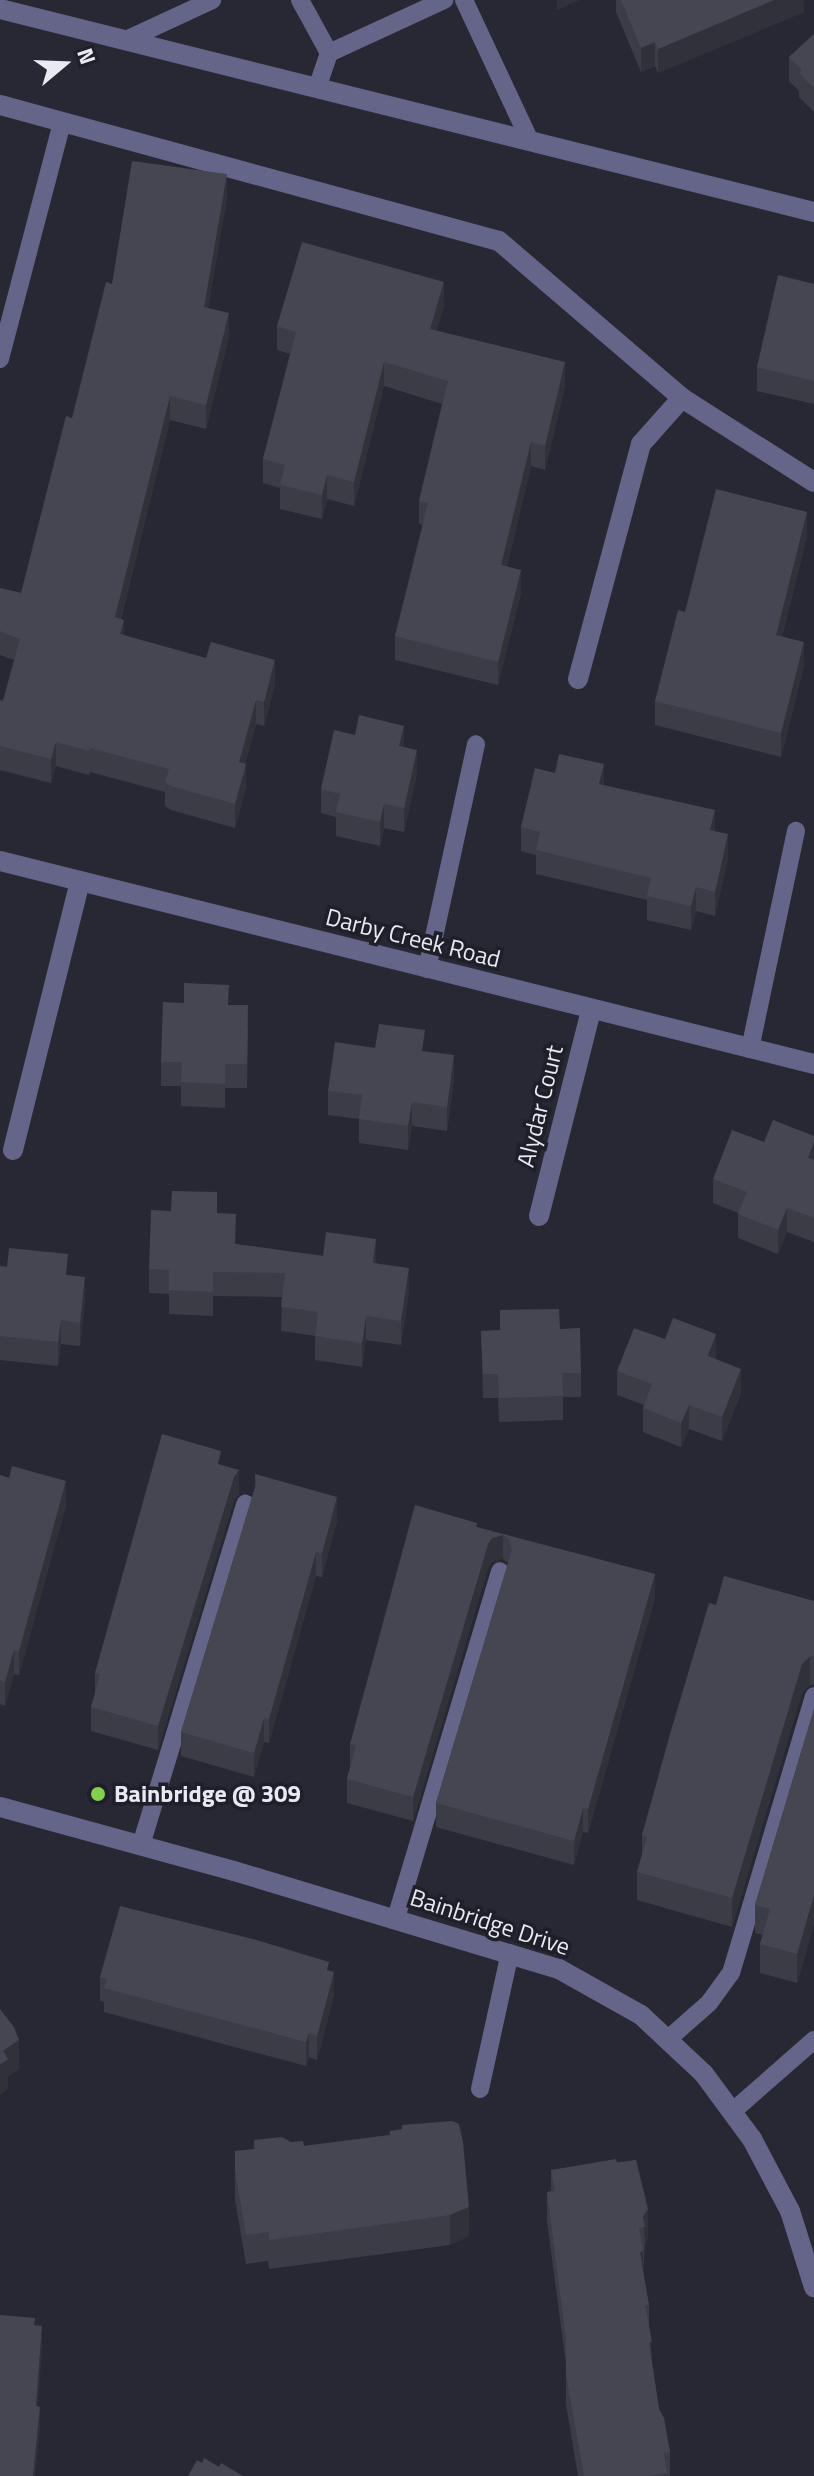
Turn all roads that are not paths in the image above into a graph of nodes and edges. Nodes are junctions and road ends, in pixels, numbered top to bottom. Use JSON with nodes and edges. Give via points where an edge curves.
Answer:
{"nodes":[{"id":1,"x":212,"y":0,"type":"edge"},
{"id":2,"x":300,"y":0,"type":"edge"},
{"id":3,"x":444,"y":0,"type":"edge"},
{"id":4,"x":464,"y":0,"type":"edge"},
{"id":5,"x":0,"y":9,"type":"edge"},
{"id":6,"x":126,"y":40,"type":"junction"},
{"id":7,"x":329,"y":53,"type":"junction"},
{"id":8,"x":317,"y":88,"type":"junction"},
{"id":9,"x":0,"y":105,"type":"edge"},
{"id":10,"x":62,"y":122,"type":"junction"},
{"id":11,"x":530,"y":141,"type":"junction"},
{"id":12,"x":814,"y":212,"type":"edge"},
{"id":13,"x":0,"y":359,"type":"edge"},
{"id":14,"x":682,"y":398,"type":"junction"},
{"id":15,"x":814,"y":482,"type":"edge"},
{"id":16,"x":578,"y":679,"type":"dead end"},
{"id":17,"x":476,"y":744,"type":"dead end"},
{"id":18,"x":796,"y":831,"type":"dead end"},
{"id":19,"x":0,"y":861,"type":"edge"},
{"id":20,"x":80,"y":881,"type":"junction"},
{"id":21,"x":427,"y":969,"type":"junction"},
{"id":22,"x":591,"y":1010,"type":"junction"},
{"id":23,"x":750,"y":1049,"type":"junction"},
{"id":24,"x":814,"y":1064,"type":"edge"},
{"id":25,"x":13,"y":1150,"type":"dead end"},
{"id":26,"x":539,"y":1216,"type":"dead end"},
{"id":27,"x":245,"y":1504,"type":"dead end"},
{"id":28,"x":500,"y":1571,"type":"dead end"},
{"id":29,"x":814,"y":1696,"type":"edge"},
{"id":30,"x":0,"y":1807,"type":"edge"},
{"id":31,"x":141,"y":1845,"type":"junction"},
{"id":32,"x":396,"y":1918,"type":"junction"},
{"id":33,"x":510,"y":1953,"type":"junction"},
{"id":34,"x":667,"y":2040,"type":"junction"},
{"id":35,"x":814,"y":2040,"type":"edge"},
{"id":36,"x":480,"y":2089,"type":"dead end"},
{"id":37,"x":732,"y":2112,"type":"junction"},
{"id":38,"x":814,"y":2287,"type":"edge"}],
"edges":[{"from":1,"to":6,"type":"lane"},
{"from":2,"to":7,"type":"lane"},
{"from":3,"to":7,"type":"lane"},
{"from":4,"to":11,"type":"lane"},
{"from":5,"to":6,"type":"street"},
{"from":6,"to":8,"type":"street"},
{"from":7,"to":8,"type":"lane"},
{"from":8,"to":11,"type":"street"},
{"from":9,"to":10,"type":"street"},
{"from":10,"to":13,"type":"lane"},
{"from":10,"to":14,"type":"street","via":[[499,241]]},
{"from":11,"to":12,"type":"street"},
{"from":14,"to":15,"type":"street"},
{"from":14,"to":16,"type":"street","via":[[641,444]]},
{"from":17,"to":21,"type":"lane"},
{"from":18,"to":23,"type":"lane"},
{"from":19,"to":20,"type":"street","name":"Darby Creek Road"},
{"from":20,"to":21,"type":"street","name":"Darby Creek Road"},
{"from":20,"to":25,"type":"street"},
{"from":21,"to":22,"type":"street","name":"Darby Creek Road"},
{"from":22,"to":23,"type":"street","name":"Darby Creek Road"},
{"from":22,"to":26,"type":"street","name":"Alydar Court"},
{"from":23,"to":24,"type":"street","name":"Darby Creek Road"},
{"from":27,"to":31,"type":"lane"},
{"from":28,"to":32,"type":"lane"},
{"from":29,"to":34,"type":"lane","via":[[731,1973],[709,2003]]},
{"from":30,"to":31,"type":"street","name":"Bainbridge Drive"},
{"from":31,"to":32,"type":"street","name":"Bainbridge Drive"},
{"from":32,"to":33,"type":"street","name":"Bainbridge Drive"},
{"from":33,"to":34,"type":"street","name":"Bainbridge Drive","via":[[559,1969],[641,2015]]},
{"from":33,"to":36,"type":"lane"},
{"from":34,"to":37,"type":"street","name":"Bainbridge Drive","via":[[704,2074]]},
{"from":35,"to":37,"type":"lane"},
{"from":37,"to":38,"type":"street","name":"Bainbridge Drive","via":[[790,2211]]}]}
